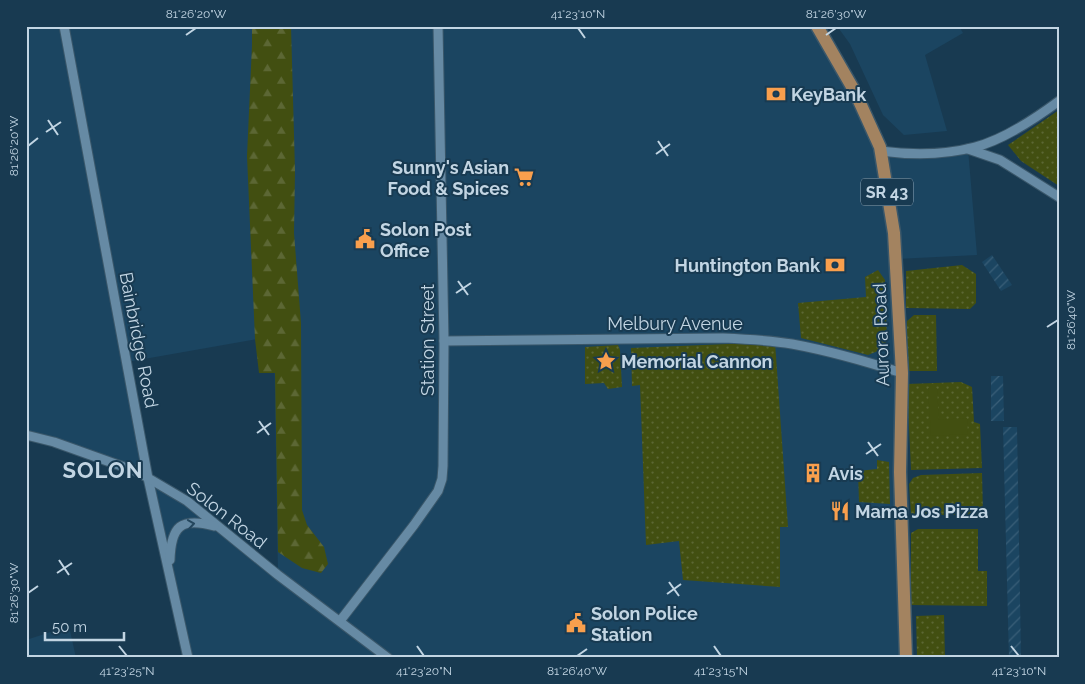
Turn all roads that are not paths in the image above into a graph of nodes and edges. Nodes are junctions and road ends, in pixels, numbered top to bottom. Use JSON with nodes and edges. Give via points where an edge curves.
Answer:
{"nodes":[{"id":1,"x":64,"y":26,"type":"edge"},
{"id":2,"x":438,"y":26,"type":"edge"},
{"id":3,"x":817,"y":26,"type":"edge"},
{"id":4,"x":1059,"y":101,"type":"edge"},
{"id":5,"x":968,"y":149,"type":"junction"},
{"id":6,"x":880,"y":151,"type":"junction"},
{"id":7,"x":1059,"y":197,"type":"edge"},
{"id":8,"x":444,"y":341,"type":"junction"},
{"id":9,"x":902,"y":373,"type":"junction"},
{"id":10,"x":26,"y":435,"type":"edge"},
{"id":11,"x":148,"y":478,"type":"junction"},
{"id":12,"x":219,"y":527,"type":"junction"},
{"id":13,"x":170,"y":576,"type":"junction"},
{"id":14,"x":340,"y":621,"type":"junction"},
{"id":15,"x":188,"y":658,"type":"edge"},
{"id":16,"x":388,"y":658,"type":"edge"},
{"id":17,"x":906,"y":658,"type":"edge"}],
"edges":[{"from":1,"to":11,"type":"street","name":"Bainbridge Road"},
{"from":2,"to":8,"type":"street","name":"Station Street"},
{"from":3,"to":6,"type":"main road","name":"Aurora Road","number":"SR 43","via":[[855,92]]},
{"from":4,"to":5,"type":"street","via":[[1017,129]]},
{"from":5,"to":6,"type":"street","via":[[932,153]]},
{"from":5,"to":7,"type":"street","via":[[1000,160]]},
{"from":6,"to":9,"type":"main road","name":"Aurora Road","number":"SR 43","via":[[895,243]]},
{"from":8,"to":9,"type":"street","name":"Melbury Avenue","via":[[758,340],[849,356]]},
{"from":8,"to":14,"type":"street","name":"Station Street","via":[[443,466],[438,491]]},
{"from":9,"to":17,"type":"main road","name":"Aurora Road","number":"SR 43","via":[[900,472]]},
{"from":10,"to":11,"type":"street","name":"Solon Road","via":[[54,442]]},
{"from":11,"to":12,"type":"street","name":"Solon Road","via":[[187,501]]},
{"from":11,"to":13,"type":"street","name":"Bainbridge Road"},
{"from":13,"to":12,"type":"street","one_way":true,"via":[[171,546],[176,530],[186,523],[201,522]]},
{"from":12,"to":14,"type":"street","name":"Solon Road"},
{"from":13,"to":15,"type":"street","name":"Bainbridge Road"},
{"from":14,"to":16,"type":"street","name":"Solon Road"}]}
